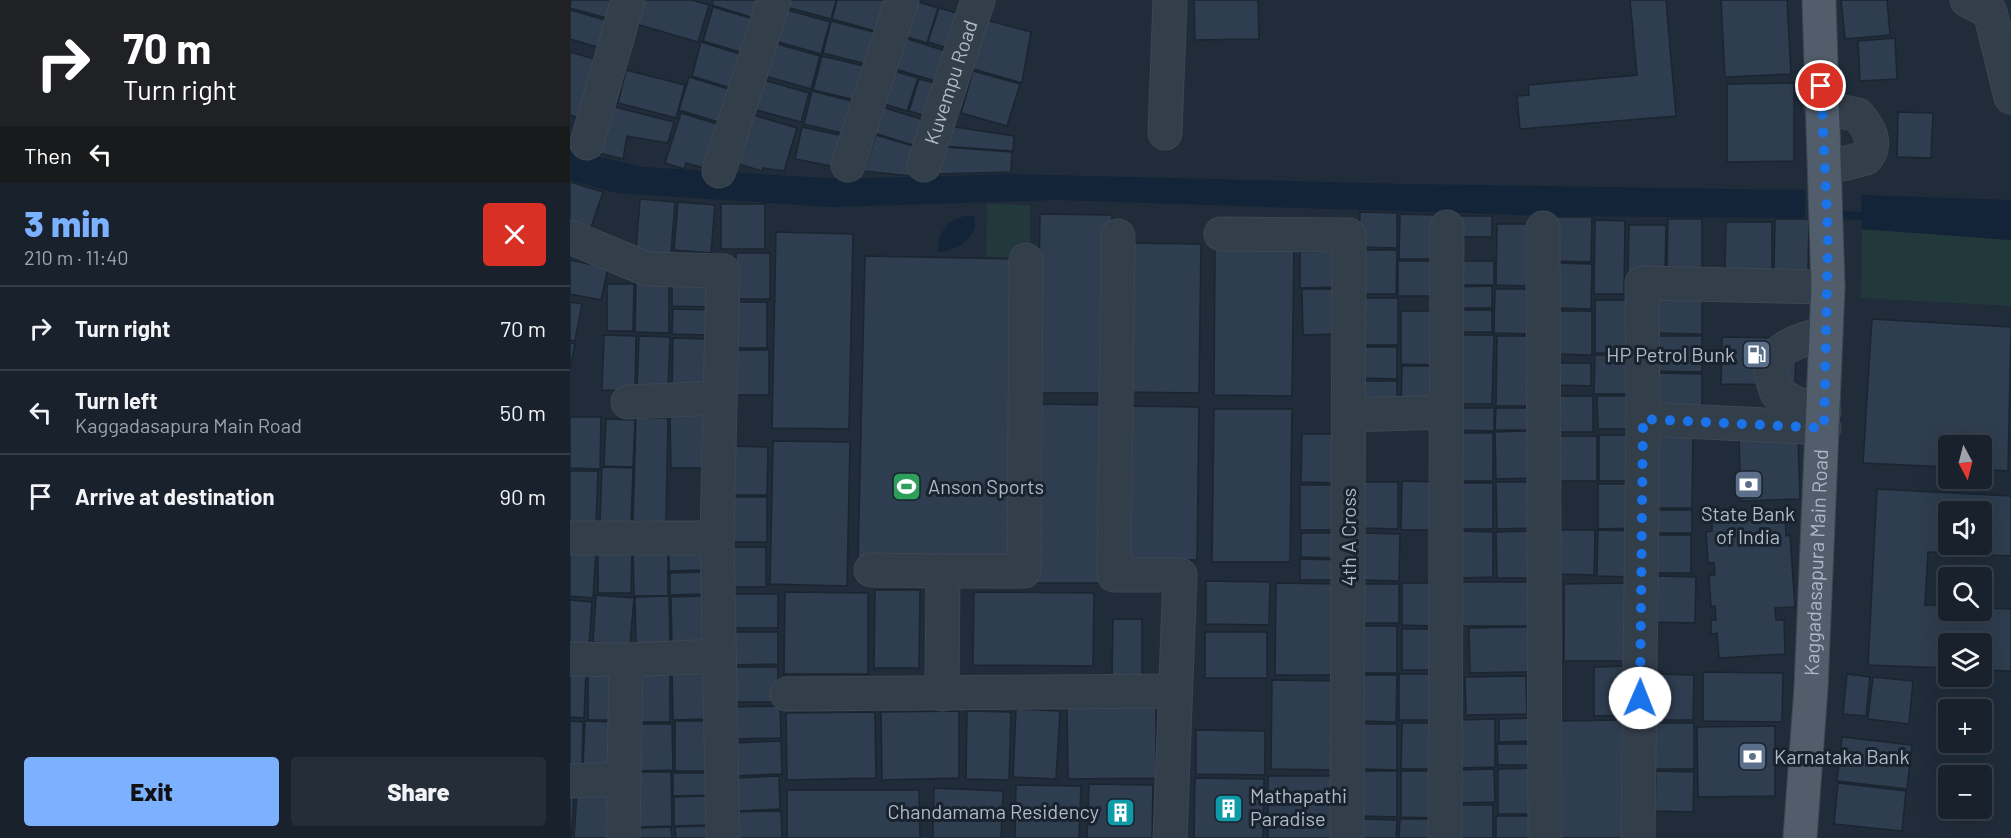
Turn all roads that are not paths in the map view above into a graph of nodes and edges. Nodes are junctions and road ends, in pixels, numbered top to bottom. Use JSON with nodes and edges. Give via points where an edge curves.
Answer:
{"nodes":[{"id":1,"x":628,"y":0,"type":"edge"},
{"id":2,"x":774,"y":0,"type":"edge"},
{"id":3,"x":902,"y":0,"type":"edge"},
{"id":4,"x":1170,"y":0,"type":"edge"},
{"id":5,"x":1819,"y":0,"type":"edge"},
{"id":6,"x":1967,"y":0,"type":"edge"},
{"id":7,"x":969,"y":2,"type":"edge"},
{"id":8,"x":2011,"y":97,"type":"edge"},
{"id":9,"x":1821,"y":107,"type":"junction"},
{"id":10,"x":1165,"y":133,"type":"dead end"},
{"id":11,"x":587,"y":143,"type":"dead end"},
{"id":12,"x":848,"y":165,"type":"dead end"},
{"id":13,"x":924,"y":165,"type":"dead end"},
{"id":14,"x":719,"y":171,"type":"dead end"},
{"id":15,"x":1826,"y":181,"type":"junction"},
{"id":16,"x":1447,"y":227,"type":"dead end"},
{"id":17,"x":1543,"y":228,"type":"dead end"},
{"id":18,"x":1221,"y":234,"type":"dead end"},
{"id":19,"x":1118,"y":236,"type":"dead end"},
{"id":20,"x":570,"y":237,"type":"edge"},
{"id":21,"x":1026,"y":260,"type":"dead end"},
{"id":22,"x":1828,"y":287,"type":"junction"},
{"id":23,"x":1826,"y":333,"type":"junction"},
{"id":24,"x":719,"y":398,"type":"junction"},
{"id":25,"x":628,"y":402,"type":"dead end"},
{"id":26,"x":1444,"y":412,"type":"junction"},
{"id":27,"x":1349,"y":415,"type":"junction"},
{"id":28,"x":1643,"y":419,"type":"junction"},
{"id":29,"x":1824,"y":420,"type":"junction"},
{"id":30,"x":570,"y":538,"type":"edge"},
{"id":31,"x":717,"y":538,"type":"junction"},
{"id":32,"x":871,"y":570,"type":"dead end"},
{"id":33,"x":943,"y":571,"type":"junction"},
{"id":34,"x":717,"y":656,"type":"junction"},
{"id":35,"x":570,"y":659,"type":"edge"},
{"id":36,"x":626,"y":660,"type":"junction"},
{"id":37,"x":1174,"y":691,"type":"junction"},
{"id":38,"x":787,"y":694,"type":"dead end"},
{"id":39,"x":942,"y":694,"type":"junction"},
{"id":40,"x":623,"y":779,"type":"junction"},
{"id":41,"x":570,"y":781,"type":"edge"},
{"id":42,"x":623,"y":838,"type":"edge"},
{"id":43,"x":723,"y":838,"type":"edge"},
{"id":44,"x":1170,"y":838,"type":"edge"},
{"id":45,"x":1347,"y":838,"type":"edge"},
{"id":46,"x":1445,"y":838,"type":"edge"},
{"id":47,"x":1545,"y":838,"type":"edge"},
{"id":48,"x":1638,"y":838,"type":"edge"},
{"id":49,"x":1800,"y":838,"type":"edge"}],
"edges":[{"from":1,"to":11,"type":"street"},
{"from":2,"to":14,"type":"street"},
{"from":3,"to":12,"type":"street"},
{"from":4,"to":10,"type":"street"},
{"from":5,"to":9,"type":"main road","name":"Kaggadasapura Main Road"},
{"from":6,"to":8,"type":"street","via":[[1990,12]]},
{"from":7,"to":13,"type":"street","name":"Kuvempu Road"},
{"from":9,"to":15,"type":"main road","name":"Kaggadasapura Main Road"},
{"from":9,"to":15,"type":"street","via":[[1858,115],[1872,139],[1872,150],[1866,158]]},
{"from":15,"to":22,"type":"main road","name":"Kaggadasapura Main Road"},
{"from":16,"to":26,"type":"street"},
{"from":17,"to":47,"type":"street"},
{"from":18,"to":27,"type":"street","name":"4th A Cross","via":[[1349,235]]},
{"from":19,"to":37,"type":"street","via":[[1114,575],[1180,575]]},
{"from":20,"to":24,"type":"street","via":[[647,269],[723,271]]},
{"from":21,"to":33,"type":"street","via":[[1023,571]]},
{"from":22,"to":23,"type":"main road","name":"Kaggadasapura Main Road"},
{"from":22,"to":28,"type":"street","via":[[1642,283]]},
{"from":23,"to":29,"type":"main road","name":"Kaggadasapura Main Road"},
{"from":23,"to":29,"type":"street","via":[[1796,342],[1778,353],[1771,370],[1777,393]]},
{"from":24,"to":25,"type":"street"},
{"from":24,"to":31,"type":"street"},
{"from":26,"to":27,"type":"street"},
{"from":26,"to":46,"type":"street"},
{"from":27,"to":45,"type":"street","name":"4th A Cross"},
{"from":28,"to":29,"type":"street"},
{"from":28,"to":48,"type":"street"},
{"from":29,"to":49,"type":"main road","name":"Kaggadasapura Main Road","via":[[1812,688]]},
{"from":30,"to":31,"type":"street"},
{"from":31,"to":34,"type":"street"},
{"from":32,"to":33,"type":"street"},
{"from":33,"to":39,"type":"street"},
{"from":34,"to":36,"type":"street"},
{"from":34,"to":43,"type":"street"},
{"from":35,"to":36,"type":"street"},
{"from":36,"to":40,"type":"street"},
{"from":37,"to":39,"type":"street"},
{"from":37,"to":44,"type":"street"},
{"from":38,"to":39,"type":"street"},
{"from":40,"to":41,"type":"street"},
{"from":40,"to":42,"type":"street"}]}
